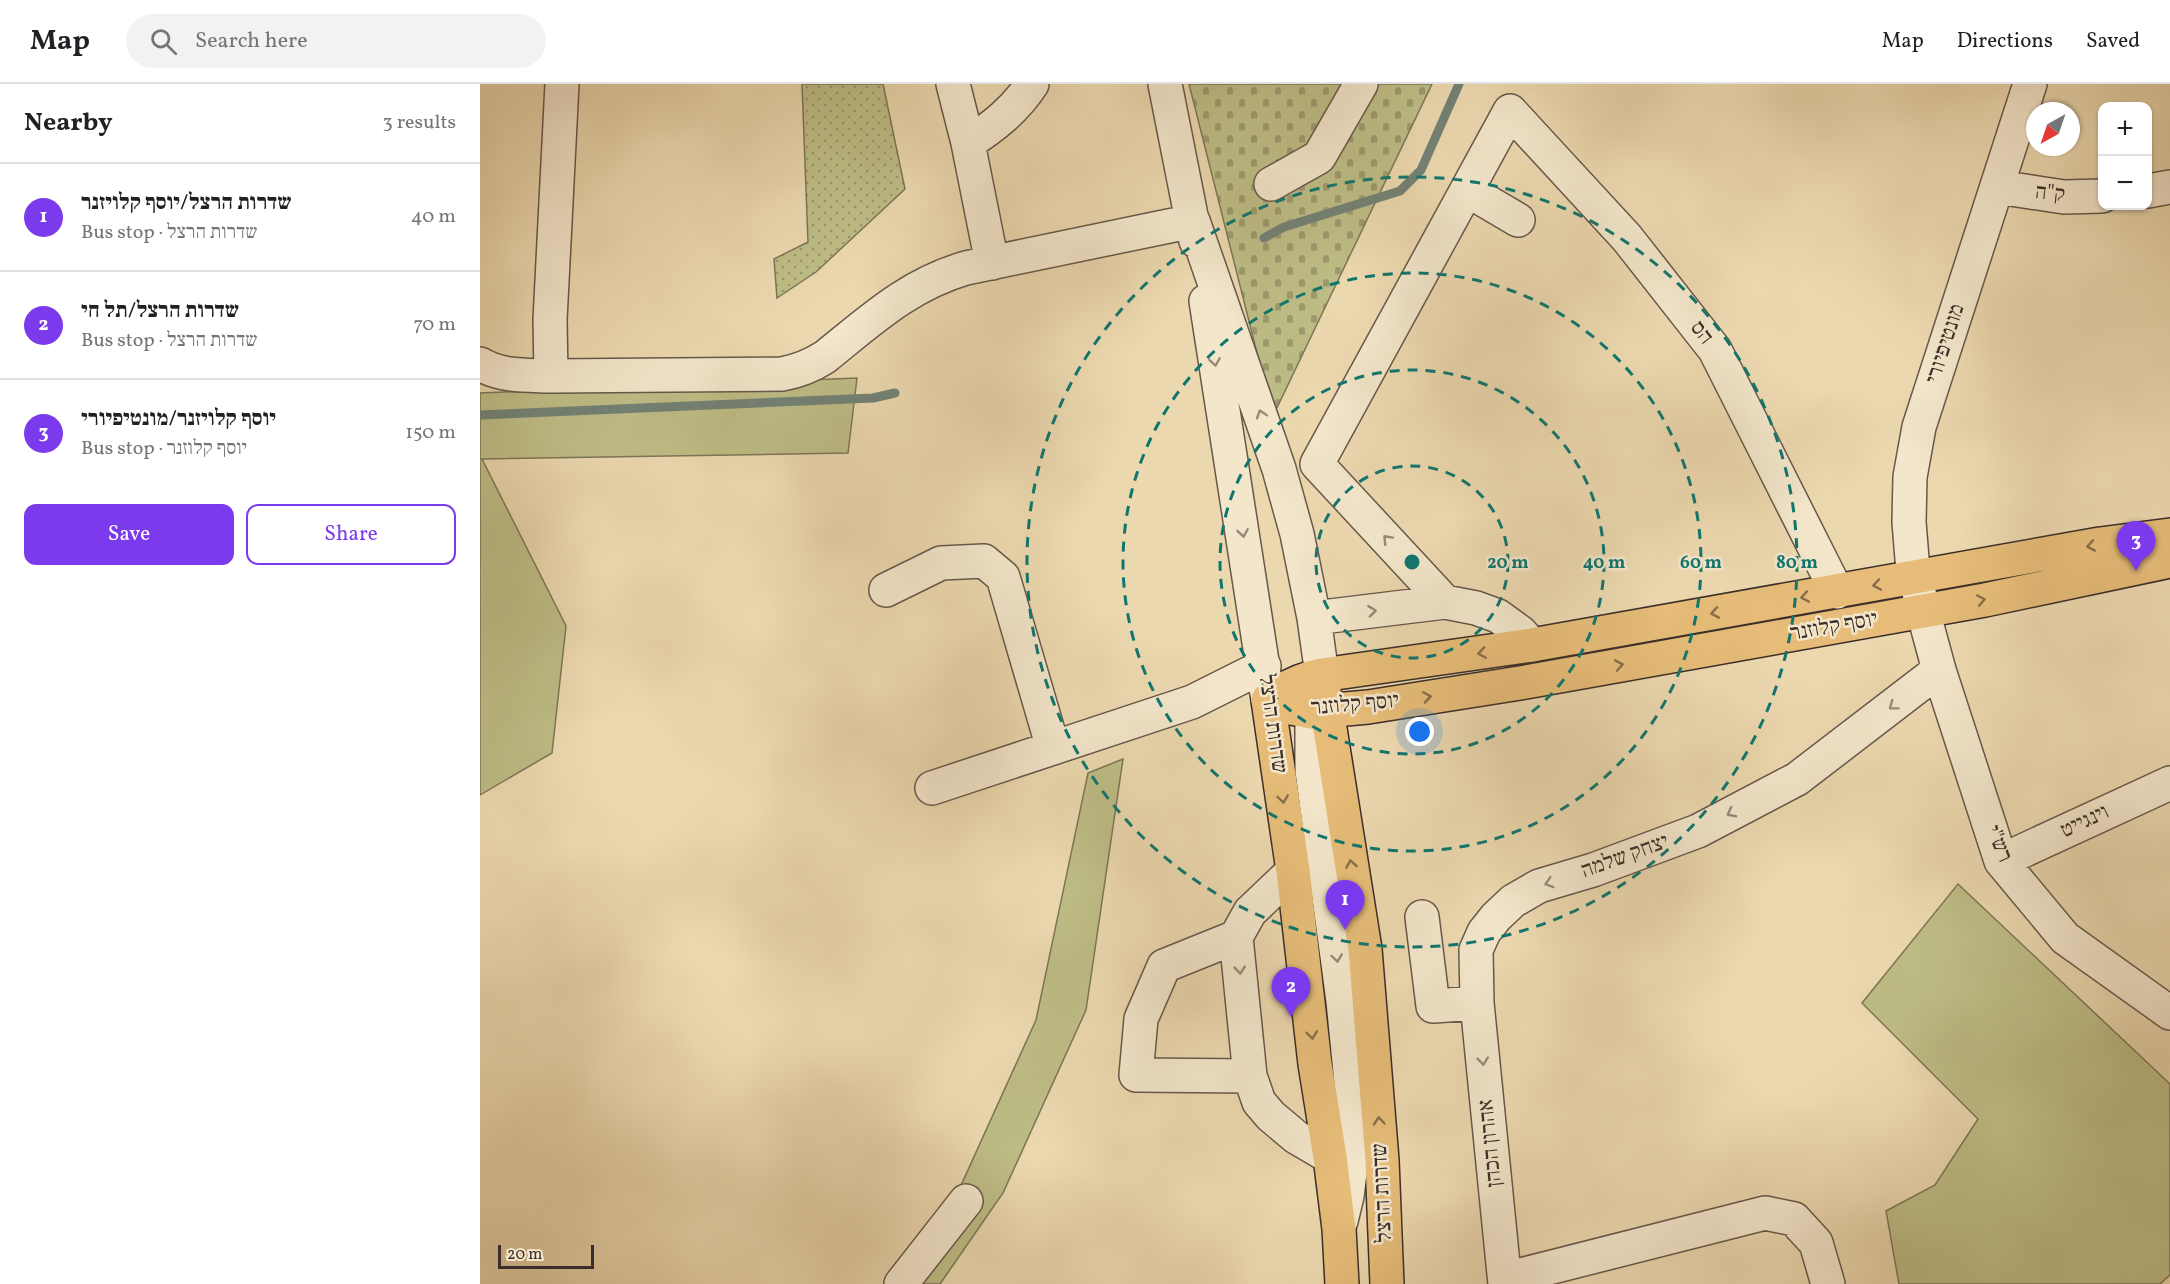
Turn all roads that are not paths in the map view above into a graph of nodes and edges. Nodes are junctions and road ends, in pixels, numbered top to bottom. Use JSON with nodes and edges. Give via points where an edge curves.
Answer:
{"nodes":[{"id":1,"x":562,"y":84,"type":"edge"},
{"id":2,"x":953,"y":84,"type":"edge"},
{"id":3,"x":1032,"y":84,"type":"edge"},
{"id":4,"x":1165,"y":84,"type":"edge"},
{"id":5,"x":1361,"y":84,"type":"edge"},
{"id":6,"x":2030,"y":84,"type":"edge"},
{"id":7,"x":968,"y":143,"type":"junction"},
{"id":8,"x":1271,"y":184,"type":"dead end"},
{"id":9,"x":1998,"y":187,"type":"junction"},
{"id":10,"x":2170,"y":187,"type":"edge"},
{"id":11,"x":1467,"y":190,"type":"junction"},
{"id":12,"x":2152,"y":191,"type":"edge"},
{"id":13,"x":2098,"y":195,"type":"edge"},
{"id":14,"x":1518,"y":220,"type":"dead end"},
{"id":15,"x":1193,"y":221,"type":"junction"},
{"id":16,"x":992,"y":263,"type":"junction"},
{"id":17,"x":480,"y":364,"type":"edge"},
{"id":18,"x":551,"y":376,"type":"junction"},
{"id":19,"x":1317,"y":464,"type":"junction"},
{"id":20,"x":1279,"y":469,"type":"junction"},
{"id":21,"x":1233,"y":476,"type":"junction"},
{"id":22,"x":2170,"y":535,"type":"edge"},
{"id":23,"x":2170,"y":561,"type":"edge"},
{"id":24,"x":1916,"y":578,"type":"junction"},
{"id":25,"x":886,"y":590,"type":"dead end"},
{"id":26,"x":1838,"y":592,"type":"junction"},
{"id":27,"x":1445,"y":602,"type":"junction"},
{"id":28,"x":1923,"y":611,"type":"junction"},
{"id":29,"x":1314,"y":618,"type":"junction"},
{"id":30,"x":1532,"y":645,"type":"junction"},
{"id":31,"x":1264,"y":666,"type":"junction"},
{"id":32,"x":1939,"y":670,"type":"junction"},
{"id":33,"x":1322,"y":675,"type":"junction"},
{"id":34,"x":1268,"y":700,"type":"junction"},
{"id":35,"x":1320,"y":712,"type":"junction"},
{"id":36,"x":1053,"y":748,"type":"junction"},
{"id":37,"x":2170,"y":783,"type":"edge"},
{"id":38,"x":932,"y":788,"type":"dead end"},
{"id":39,"x":2001,"y":861,"type":"junction"},
{"id":40,"x":1293,"y":871,"type":"junction"},
{"id":41,"x":1422,"y":917,"type":"dead end"},
{"id":42,"x":1236,"y":937,"type":"junction"},
{"id":43,"x":1477,"y":1003,"type":"junction"},
{"id":44,"x":2170,"y":1013,"type":"edge"},
{"id":45,"x":1250,"y":1076,"type":"junction"},
{"id":46,"x":1330,"y":1157,"type":"junction"},
{"id":47,"x":966,"y":1201,"type":"dead end"},
{"id":48,"x":1339,"y":1229,"type":"junction"},
{"id":49,"x":1505,"y":1281,"type":"edge"},
{"id":50,"x":1342,"y":1283,"type":"edge"},
{"id":51,"x":901,"y":1284,"type":"edge"},
{"id":52,"x":1388,"y":1284,"type":"edge"},
{"id":53,"x":1828,"y":1284,"type":"edge"}],
"edges":[{"from":1,"to":18,"type":"street","via":[[550,320]]},
{"from":2,"to":7,"type":"street"},
{"from":3,"to":7,"type":"street","via":[[999,123]]},
{"from":4,"to":15,"type":"street","name":"שדרות הרצל"},
{"from":5,"to":8,"type":"street","via":[[1319,157]]},
{"from":6,"to":9,"type":"street","name":"מונטיפיורי"},
{"from":7,"to":16,"type":"street"},
{"from":9,"to":13,"type":"street","name":"ק\"ה","via":[[2064,197]]},
{"from":9,"to":24,"type":"street","name":"מונטיפיורי","via":[[1919,427],[1910,477],[1909,522]]},
{"from":10,"to":12,"type":"street"},
{"from":11,"to":14,"type":"street"},
{"from":11,"to":19,"type":"street"},
{"from":11,"to":26,"type":"street","name":"הס","via":[[1510,111],[1627,238],[1715,350]]},
{"from":15,"to":16,"type":"street"},
{"from":20,"to":15,"type":"street","name":"שדרות הרצל","one_way":true},
{"from":15,"to":21,"type":"street","name":"שדרות הרצל","one_way":true},
{"from":16,"to":18,"type":"street","via":[[942,275],[921,285],[825,357],[798,371]]},
{"from":17,"to":18,"type":"street","via":[[509,374]]},
{"from":19,"to":20,"type":"street"},
{"from":27,"to":19,"type":"street","one_way":true},
{"from":20,"to":21,"type":"street"},
{"from":20,"to":29,"type":"street","name":"שדרות הרצל"},
{"from":21,"to":31,"type":"street","name":"שדרות הרצל","one_way":true},
{"from":22,"to":24,"type":"main road","name":"יוסף קלוזנר","one_way":true},
{"from":28,"to":23,"type":"main road","name":"יוסף קלוזנר","one_way":true},
{"from":24,"to":26,"type":"main road","name":"יוסף קלוזנר","one_way":true},
{"from":24,"to":28,"type":"street","name":"מונטיפיורי"},
{"from":25,"to":36,"type":"street","via":[[941,563],[984,561],[1003,577]]},
{"from":26,"to":30,"type":"main road","name":"יוסף קלוזנר","one_way":true},
{"from":29,"to":27,"type":"street","one_way":true},
{"from":27,"to":30,"type":"street","via":[[1498,616]]},
{"from":28,"to":32,"type":"street","name":"רש\"י"},
{"from":35,"to":28,"type":"main road","name":"יוסף קלוזנר","one_way":true,"via":[[1526,682]]},
{"from":29,"to":33,"type":"street","name":"שדרות הרצל"},
{"from":30,"to":33,"type":"main road","name":"יוסף קלוזנר","one_way":true},
{"from":31,"to":34,"type":"street","name":"שדרות הרצל"},
{"from":31,"to":36,"type":"street","via":[[1192,702]]},
{"from":32,"to":39,"type":"street","name":"רש\"י"},
{"from":32,"to":43,"type":"street","name":"יצחק שלמה","one_way":true,"via":[[1797,779],[1698,831],[1539,886],[1513,901],[1484,932],[1476,950]]},
{"from":33,"to":34,"type":"main road","name":"יוסף קלוזנר","via":[[1301,680]]},
{"from":33,"to":35,"type":"main road","name":"שדרות הרצל"},
{"from":34,"to":35,"type":"main road","name":"יוסף קלוזנר"},
{"from":34,"to":40,"type":"main road","name":"שדרות הרצל","one_way":true},
{"from":35,"to":48,"type":"street","name":"שדרות הרצל","one_way":true,"via":[[1312,771],[1354,1113],[1350,1177]]},
{"from":52,"to":35,"type":"main road","name":"שדרות הרצל","one_way":true,"via":[[1365,949]]},
{"from":36,"to":38,"type":"street"},
{"from":37,"to":39,"type":"street","name":"וינגייט"},
{"from":39,"to":44,"type":"street","name":"רש\"י","via":[[2065,938]]},
{"from":40,"to":42,"type":"street","via":[[1250,912]]},
{"from":40,"to":46,"type":"main road","name":"שדרות הרצל","one_way":true},
{"from":41,"to":43,"type":"street","via":[[1433,1006]]},
{"from":42,"to":45,"type":"street","one_way":true},
{"from":42,"to":45,"type":"street","via":[[1164,966],[1141,1019],[1136,1075]]},
{"from":43,"to":49,"type":"street","name":"אהרון הכהן","one_way":true},
{"from":45,"to":46,"type":"street","via":[[1259,1102],[1271,1116]]},
{"from":46,"to":48,"type":"main road","name":"שדרות הרצל"},
{"from":47,"to":51,"type":"street"},
{"from":48,"to":50,"type":"main road","name":"שדרות הרצל"},
{"from":49,"to":53,"type":"street","via":[[1764,1213],[1794,1219],[1816,1243]]}]}
